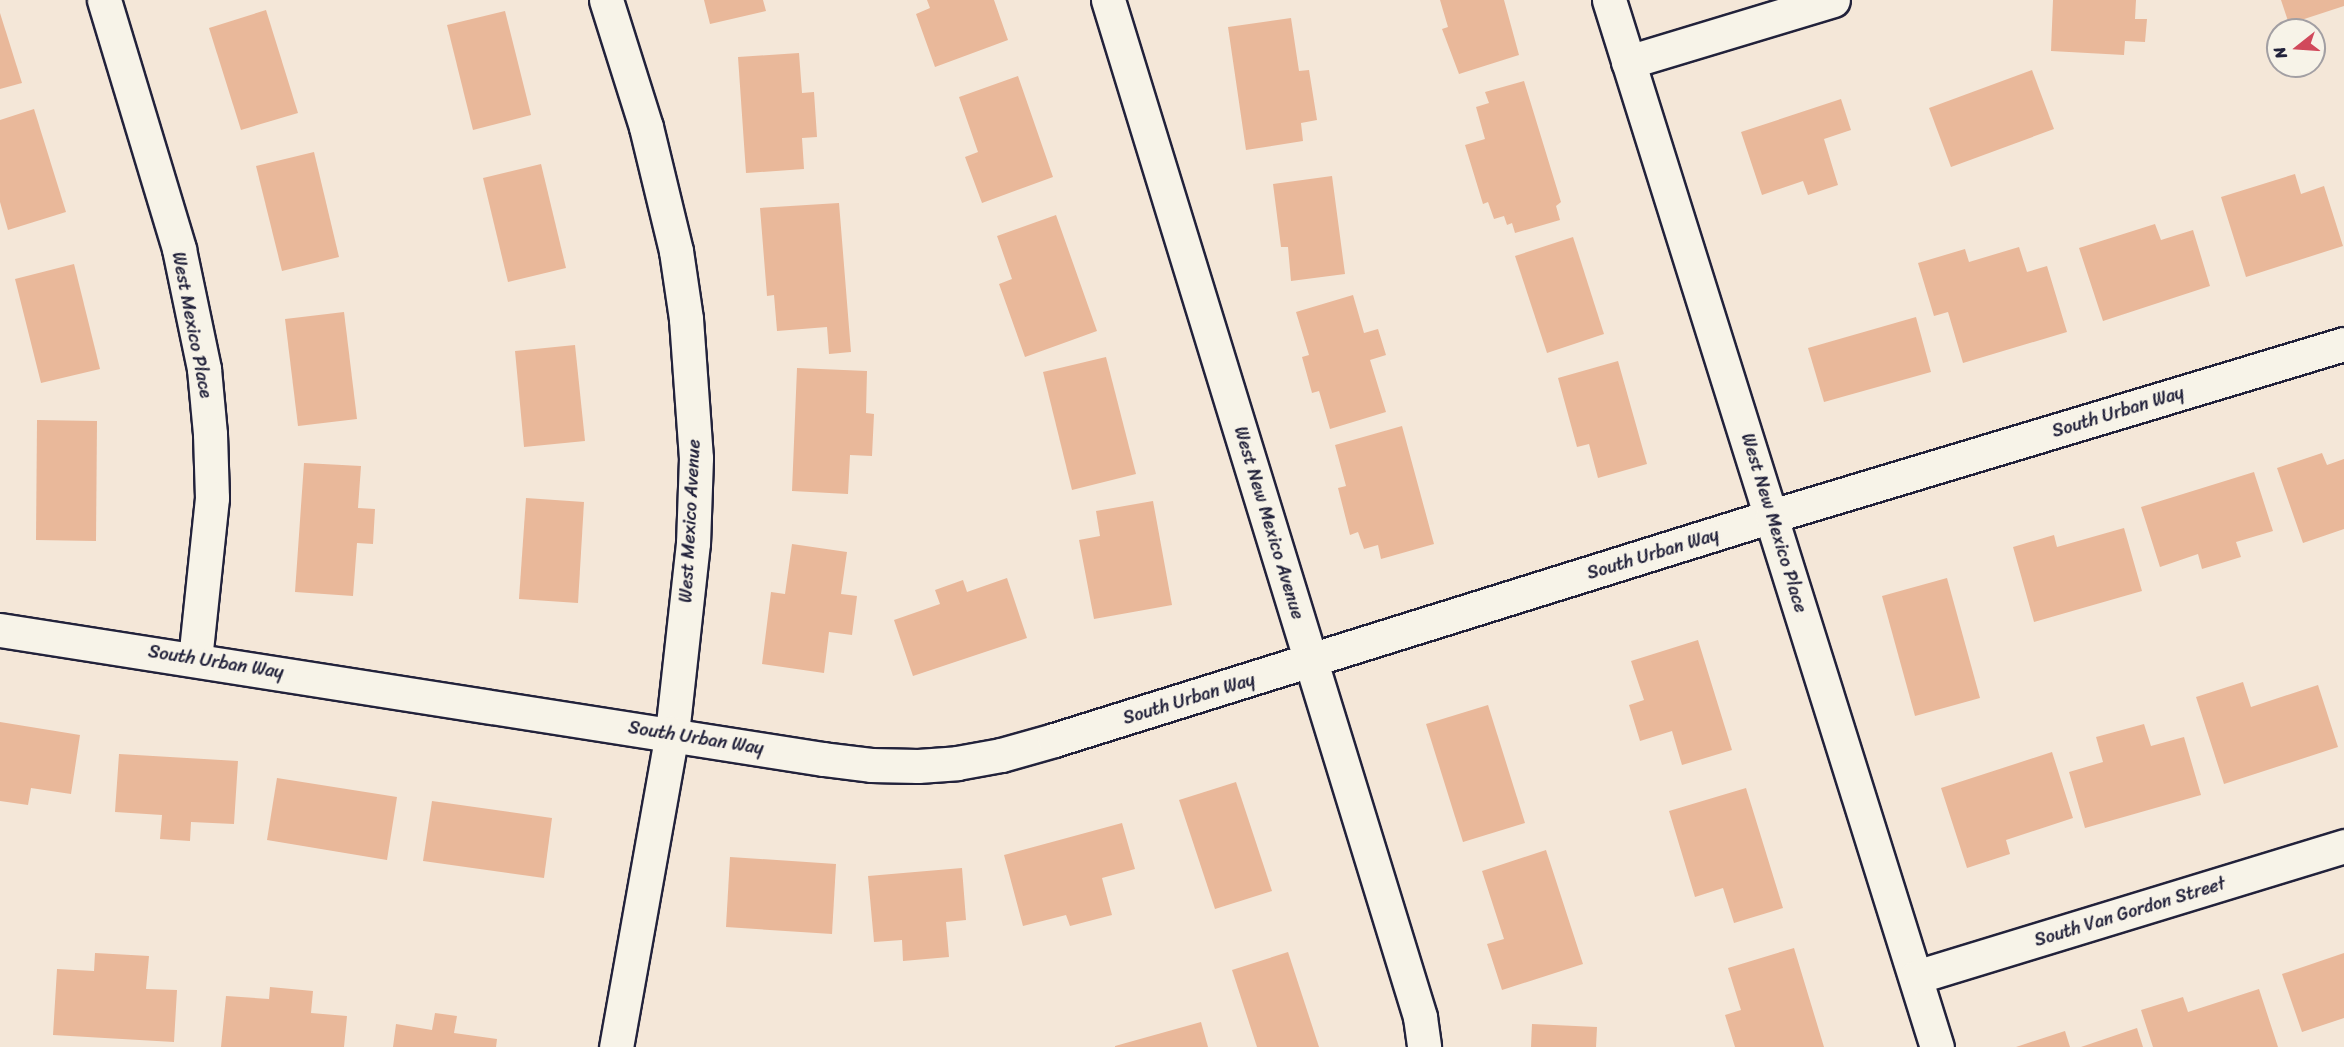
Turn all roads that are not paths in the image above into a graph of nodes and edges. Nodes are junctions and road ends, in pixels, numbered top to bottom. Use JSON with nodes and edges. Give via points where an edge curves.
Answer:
{"nodes":[{"id":1,"x":104,"y":0,"type":"edge"},
{"id":2,"x":606,"y":0,"type":"edge"},
{"id":3,"x":1108,"y":0,"type":"edge"},
{"id":4,"x":1609,"y":0,"type":"edge"},
{"id":5,"x":1833,"y":0,"type":"edge"},
{"id":6,"x":1628,"y":62,"type":"junction"},
{"id":7,"x":2344,"y":344,"type":"edge"},
{"id":8,"x":1772,"y":516,"type":"junction"},
{"id":9,"x":0,"y":630,"type":"edge"},
{"id":10,"x":195,"y":659,"type":"junction"},
{"id":11,"x":1311,"y":661,"type":"junction"},
{"id":12,"x":672,"y":733,"type":"junction"},
{"id":13,"x":2344,"y":846,"type":"edge"},
{"id":14,"x":1916,"y":977,"type":"junction"},
{"id":15,"x":616,"y":1047,"type":"edge"},
{"id":16,"x":1424,"y":1047,"type":"edge"},
{"id":17,"x":1937,"y":1047,"type":"edge"}],
"edges":[{"from":1,"to":10,"type":"street","name":"West Mexico Place","via":[[179,249],[204,369],[212,498]]},
{"from":2,"to":12,"type":"street","name":"West Mexico Avenue","via":[[661,185],[686,319],[696,458],[693,543]]},
{"from":3,"to":11,"type":"street","name":"West New Mexico Avenue"},
{"from":4,"to":6,"type":"street","name":"West New Mexico Place"},
{"from":5,"to":6,"type":"street"},
{"from":6,"to":8,"type":"street","name":"West New Mexico Place"},
{"from":7,"to":8,"type":"street","name":"South Urban Way"},
{"from":8,"to":11,"type":"street","name":"South Urban Way"},
{"from":8,"to":14,"type":"street","name":"West New Mexico Place"},
{"from":9,"to":10,"type":"street","name":"South Urban Way"},
{"from":10,"to":12,"type":"street","name":"South Urban Way"},
{"from":11,"to":12,"type":"street","name":"South Urban Way","via":[[1054,740],[957,763],[871,765]]},
{"from":11,"to":16,"type":"street","name":"West New Mexico Avenue","via":[[1420,1017]]},
{"from":12,"to":15,"type":"street","name":"West Mexico Avenue"},
{"from":13,"to":14,"type":"street","name":"South Van Gordon Street"},
{"from":14,"to":17,"type":"street","name":"West New Mexico Place"}]}
